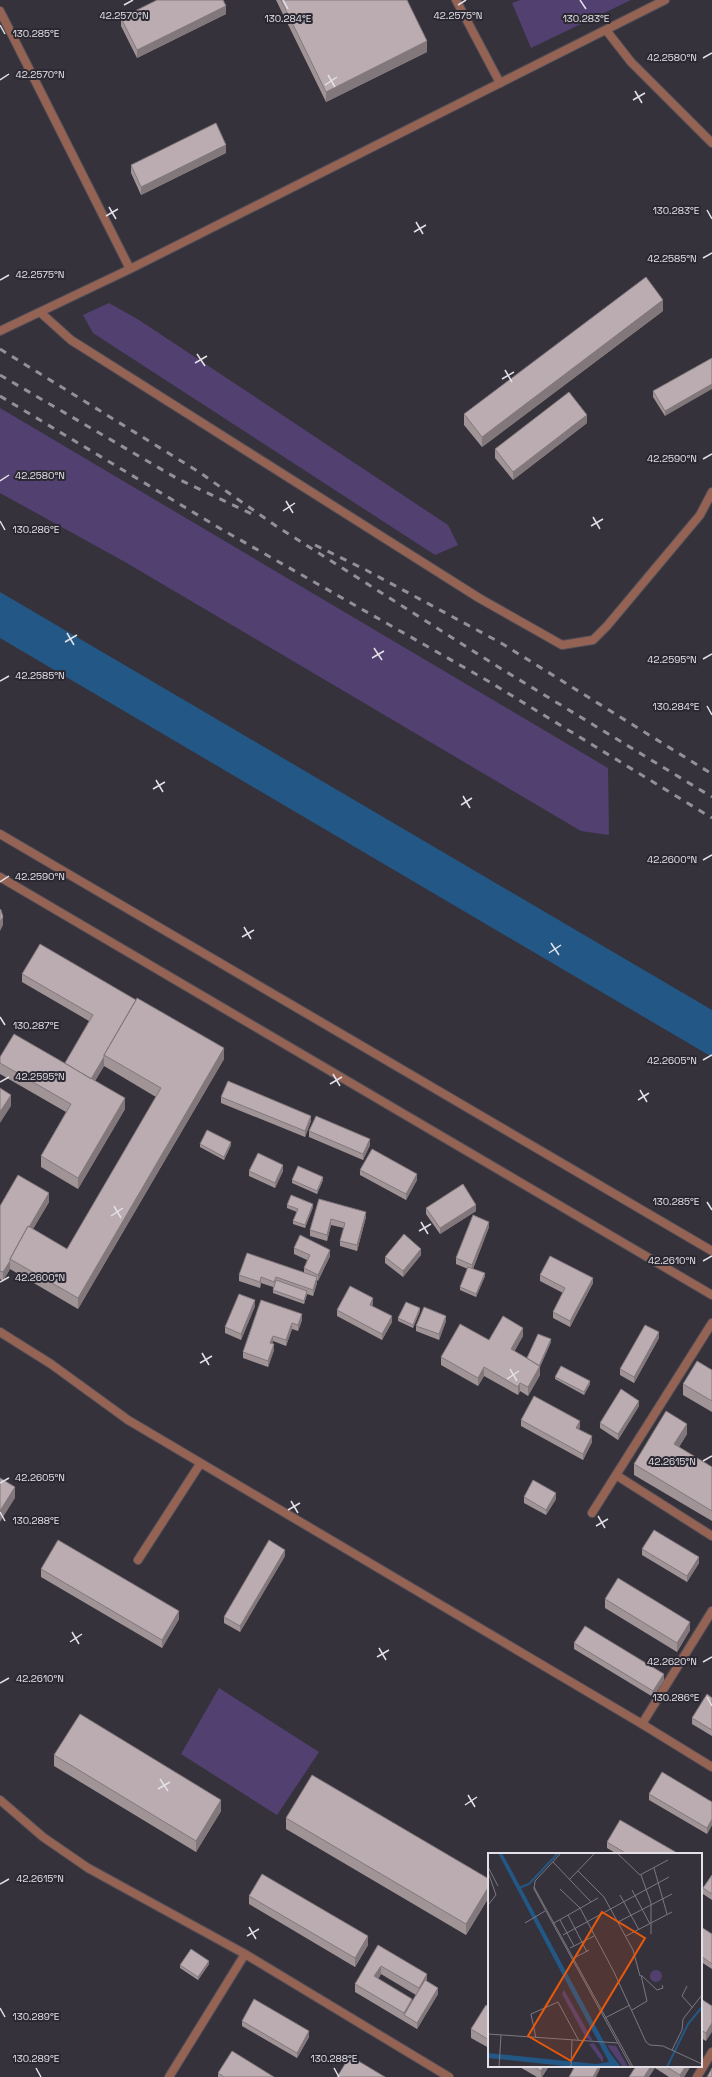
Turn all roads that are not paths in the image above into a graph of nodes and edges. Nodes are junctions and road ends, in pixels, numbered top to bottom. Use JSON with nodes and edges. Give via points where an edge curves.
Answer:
{"nodes":[{"id":1,"x":456,"y":0,"type":"edge"},
{"id":2,"x":666,"y":0,"type":"edge"},
{"id":3,"x":0,"y":11,"type":"edge"},
{"id":4,"x":606,"y":30,"type":"junction"},
{"id":5,"x":500,"y":83,"type":"junction"},
{"id":6,"x":712,"y":143,"type":"edge"},
{"id":7,"x":130,"y":269,"type":"junction"},
{"id":8,"x":41,"y":313,"type":"junction"},
{"id":9,"x":0,"y":332,"type":"edge"},
{"id":10,"x":712,"y":492,"type":"edge"},
{"id":11,"x":0,"y":834,"type":"edge"},
{"id":12,"x":0,"y":877,"type":"edge"},
{"id":13,"x":712,"y":1251,"type":"edge"},
{"id":14,"x":712,"y":1295,"type":"edge"},
{"id":15,"x":712,"y":1323,"type":"edge"},
{"id":16,"x":0,"y":1332,"type":"edge"},
{"id":17,"x":200,"y":1464,"type":"junction"},
{"id":18,"x":616,"y":1475,"type":"junction"},
{"id":19,"x":592,"y":1513,"type":"dead end"},
{"id":20,"x":712,"y":1536,"type":"edge"},
{"id":21,"x":138,"y":1560,"type":"dead end"},
{"id":22,"x":712,"y":1611,"type":"edge"},
{"id":23,"x":642,"y":1724,"type":"junction"},
{"id":24,"x":712,"y":1767,"type":"edge"},
{"id":25,"x":0,"y":1800,"type":"edge"},
{"id":26,"x":245,"y":1954,"type":"junction"},
{"id":27,"x":712,"y":2052,"type":"edge"},
{"id":28,"x":439,"y":2074,"type":"edge"},
{"id":29,"x":169,"y":2077,"type":"edge"},
{"id":30,"x":449,"y":2077,"type":"edge"},
{"id":31,"x":697,"y":2077,"type":"edge"}],
"edges":[{"from":1,"to":5,"type":"street"},
{"from":2,"to":4,"type":"street"},
{"from":3,"to":7,"type":"street"},
{"from":4,"to":5,"type":"street"},
{"from":4,"to":6,"type":"street","via":[[630,62]]},
{"from":5,"to":7,"type":"street"},
{"from":7,"to":8,"type":"street"},
{"from":8,"to":9,"type":"street"},
{"from":8,"to":10,"type":"street","via":[[71,340],[479,598],[562,645],[593,640],[607,626],[700,514]]},
{"from":11,"to":13,"type":"street"},
{"from":12,"to":14,"type":"street"},
{"from":15,"to":18,"type":"street"},
{"from":16,"to":17,"type":"street","via":[[51,1364],[128,1420]]},
{"from":17,"to":21,"type":"street"},
{"from":17,"to":23,"type":"street"},
{"from":18,"to":19,"type":"street"},
{"from":18,"to":20,"type":"street"},
{"from":22,"to":23,"type":"street"},
{"from":23,"to":24,"type":"street"},
{"from":25,"to":26,"type":"street","via":[[43,1837],[88,1868]]},
{"from":26,"to":28,"type":"street"},
{"from":26,"to":29,"type":"street"},
{"from":27,"to":31,"type":"street"},
{"from":28,"to":30,"type":"street"}]}
